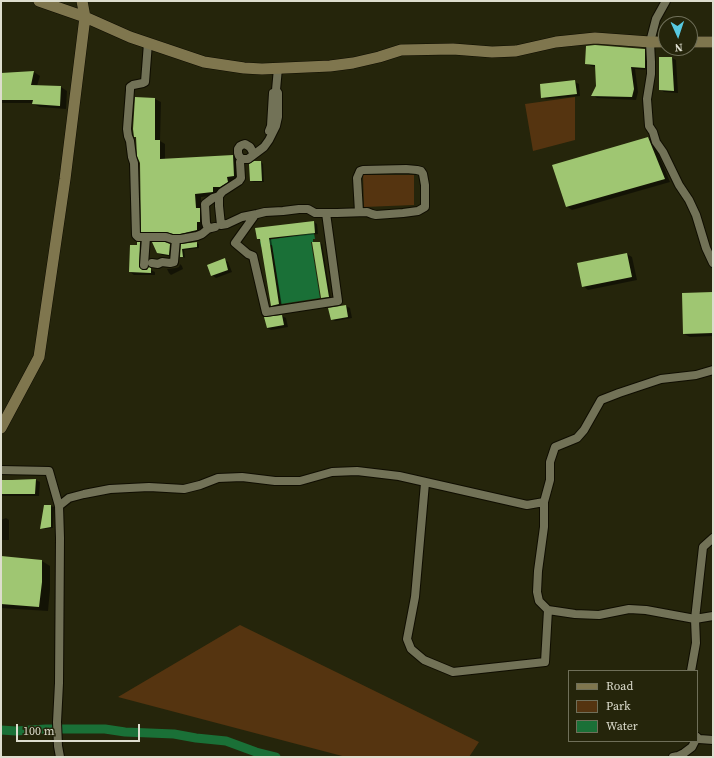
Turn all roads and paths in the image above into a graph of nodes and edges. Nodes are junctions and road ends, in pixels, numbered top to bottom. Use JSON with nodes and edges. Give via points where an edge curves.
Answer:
{"nodes":[{"id":1,"x":39,"y":1,"type":"edge"},
{"id":2,"x":82,"y":1,"type":"edge"},
{"id":3,"x":666,"y":1,"type":"edge"},
{"id":4,"x":85,"y":17,"type":"junction"},
{"id":5,"x":650,"y":42,"type":"junction"},
{"id":6,"x":658,"y":42,"type":"edge"},
{"id":7,"x":698,"y":42,"type":"edge"},
{"id":8,"x":713,"y":42,"type":"edge"},
{"id":9,"x":148,"y":43,"type":"junction"},
{"id":10,"x":278,"y":68,"type":"junction"},
{"id":11,"x":254,"y":154,"type":"junction"},
{"id":12,"x":242,"y":159,"type":"junction"},
{"id":13,"x":219,"y":196,"type":"junction"},
{"id":14,"x":359,"y":212,"type":"junction"},
{"id":15,"x":326,"y":213,"type":"junction"},
{"id":16,"x":255,"y":215,"type":"junction"},
{"id":17,"x":221,"y":225,"type":"junction"},
{"id":18,"x":211,"y":228,"type":"junction"},
{"id":19,"x":146,"y":237,"type":"junction"},
{"id":20,"x":176,"y":239,"type":"junction"},
{"id":21,"x":713,"y":263,"type":"edge"},
{"id":22,"x":713,"y":370,"type":"edge"},
{"id":23,"x":1,"y":428,"type":"edge"},
{"id":24,"x":1,"y":470,"type":"edge"},
{"id":25,"x":425,"y":483,"type":"junction"},
{"id":26,"x":544,"y":502,"type":"junction"},
{"id":27,"x":59,"y":506,"type":"junction"},
{"id":28,"x":713,"y":538,"type":"edge"},
{"id":29,"x":548,"y":610,"type":"junction"},
{"id":30,"x":713,"y":616,"type":"edge"},
{"id":31,"x":695,"y":619,"type":"junction"},
{"id":32,"x":691,"y":670,"type":"edge"},
{"id":33,"x":698,"y":738,"type":"edge"},
{"id":34,"x":713,"y":740,"type":"edge"},
{"id":35,"x":694,"y":742,"type":"edge"},
{"id":36,"x":60,"y":757,"type":"edge"},
{"id":37,"x":673,"y":757,"type":"edge"}],
"edges":[{"from":1,"to":4,"type":"main road"},
{"from":2,"to":4,"type":"main road"},
{"from":3,"to":5,"type":"street","via":[[656,19]]},
{"from":4,"to":9,"type":"main road"},
{"from":4,"to":23,"type":"main road","via":[[39,356]]},
{"from":5,"to":6,"type":"main road"},
{"from":5,"to":10,"type":"main road","via":[[595,38],[556,42],[516,51],[401,50],[353,63]]},
{"from":5,"to":21,"type":"street","via":[[651,74],[647,99],[649,126],[689,200]]},
{"from":7,"to":8,"type":"main road"},
{"from":9,"to":10,"type":"main road","via":[[204,62],[244,68]]},
{"from":9,"to":19,"type":"street","via":[[145,82],[130,87],[127,129],[134,163],[136,235]]},
{"from":10,"to":11,"type":"street","via":[[276,126],[264,148]]},
{"from":11,"to":12,"type":"street","via":[[248,159]]},
{"from":11,"to":12,"type":"street","via":[[250,147],[242,144],[238,156]]},
{"from":12,"to":13,"type":"street","via":[[239,181]]},
{"from":13,"to":17,"type":"street"},
{"from":13,"to":18,"type":"street","via":[[205,204],[206,223]]},
{"from":14,"to":14,"type":"street","via":[[357,178],[360,171],[406,169],[421,171],[423,174],[425,185],[422,209],[415,212],[376,215]]},
{"from":14,"to":15,"type":"street"},
{"from":15,"to":16,"type":"street","via":[[315,213],[303,208]]},
{"from":15,"to":16,"type":"street","via":[[338,301],[266,312],[253,256],[235,243]]},
{"from":16,"to":17,"type":"street"},
{"from":17,"to":18,"type":"street"},
{"from":18,"to":20,"type":"street","via":[[187,239]]},
{"from":19,"to":20,"type":"street"},
{"from":19,"to":20,"type":"street","via":[[148,264],[174,262]]},
{"from":22,"to":26,"type":"street","via":[[696,375],[661,378],[601,400],[577,438],[555,447]]},
{"from":24,"to":27,"type":"street","via":[[49,471]]},
{"from":25,"to":26,"type":"street","via":[[527,505]]},
{"from":25,"to":27,"type":"street","via":[[399,476],[357,471],[332,472],[300,481],[218,478],[184,489],[149,487],[97,491],[69,498]]},
{"from":25,"to":29,"type":"street","via":[[415,597],[406,640],[411,649],[424,660],[453,672],[545,662]]},
{"from":26,"to":29,"type":"street","via":[[537,592],[539,601]]},
{"from":27,"to":36,"type":"street","via":[[57,740]]},
{"from":28,"to":31,"type":"street","via":[[703,547]]},
{"from":29,"to":31,"type":"street","via":[[599,615],[646,610]]},
{"from":30,"to":31,"type":"street"},
{"from":31,"to":32,"type":"street","via":[[696,643]]},
{"from":33,"to":34,"type":"street"},
{"from":35,"to":37,"type":"street","via":[[684,753]]}]}
